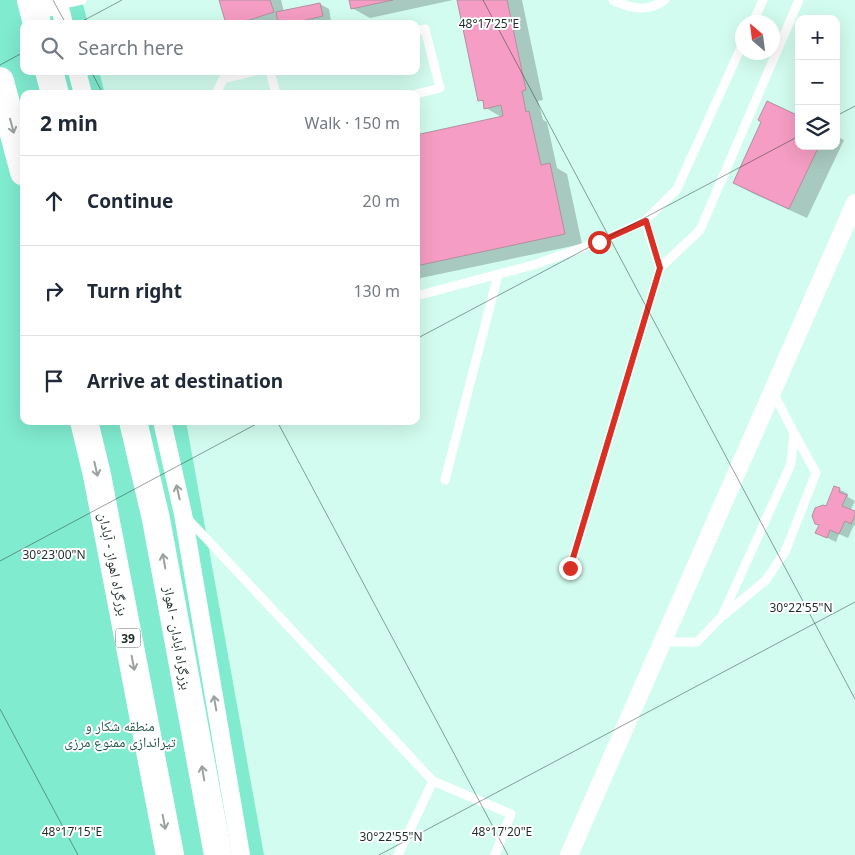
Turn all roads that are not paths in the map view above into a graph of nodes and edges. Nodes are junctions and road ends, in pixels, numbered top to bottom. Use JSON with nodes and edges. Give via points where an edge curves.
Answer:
{"nodes":[{"id":1,"x":82,"y":0,"type":"edge"},
{"id":2,"x":614,"y":0,"type":"edge"},
{"id":3,"x":666,"y":0,"type":"edge"},
{"id":4,"x":763,"y":0,"type":"edge"},
{"id":5,"x":799,"y":0,"type":"edge"},
{"id":6,"x":44,"y":8,"type":"edge"},
{"id":7,"x":756,"y":15,"type":"edge"},
{"id":8,"x":59,"y":20,"type":"edge"},
{"id":9,"x":420,"y":30,"type":"edge"},
{"id":10,"x":735,"y":60,"type":"edge"},
{"id":11,"x":50,"y":75,"type":"edge"},
{"id":12,"x":78,"y":75,"type":"edge"},
{"id":13,"x":239,"y":75,"type":"edge"},
{"id":14,"x":271,"y":75,"type":"edge"},
{"id":15,"x":0,"y":81,"type":"edge"},
{"id":16,"x":54,"y":90,"type":"edge"},
{"id":17,"x":82,"y":90,"type":"edge"},
{"id":18,"x":218,"y":90,"type":"edge"},
{"id":19,"x":275,"y":90,"type":"edge"},
{"id":20,"x":420,"y":93,"type":"edge"},
{"id":21,"x":20,"y":157,"type":"edge"},
{"id":22,"x":855,"y":203,"type":"edge"},
{"id":23,"x":646,"y":221,"type":"junction"},
{"id":24,"x":660,"y":268,"type":"junction"},
{"id":25,"x":498,"y":274,"type":"junction"},
{"id":26,"x":420,"y":295,"type":"edge"},
{"id":27,"x":772,"y":391,"type":"junction"},
{"id":28,"x":85,"y":425,"type":"edge"},
{"id":29,"x":134,"y":425,"type":"edge"},
{"id":30,"x":163,"y":425,"type":"edge"},
{"id":31,"x":794,"y":433,"type":"junction"},
{"id":32,"x":446,"y":480,"type":"dead end"},
{"id":33,"x":183,"y":514,"type":"junction"},
{"id":34,"x":156,"y":519,"type":"junction"},
{"id":35,"x":570,"y":568,"type":"dead end"},
{"id":36,"x":722,"y":616,"type":"junction"},
{"id":37,"x":663,"y":642,"type":"junction"},
{"id":38,"x":433,"y":781,"type":"junction"},
{"id":39,"x":170,"y":855,"type":"edge"},
{"id":40,"x":218,"y":855,"type":"edge"},
{"id":41,"x":241,"y":855,"type":"edge"},
{"id":42,"x":398,"y":855,"type":"edge"},
{"id":43,"x":495,"y":855,"type":"edge"},
{"id":44,"x":569,"y":855,"type":"edge"}],
"edges":[{"from":1,"to":6,"type":"lane"},
{"from":2,"to":3,"type":"lane","via":[[636,9],[657,6]]},
{"from":4,"to":7,"type":"lane"},
{"from":5,"to":24,"type":"lane","via":[[700,230]]},
{"from":6,"to":8,"type":"street"},
{"from":9,"to":20,"type":"lane","via":[[425,29],[440,88]]},
{"from":10,"to":23,"type":"lane","via":[[676,189]]},
{"from":11,"to":16,"type":"highway"},
{"from":12,"to":17,"type":"street"},
{"from":13,"to":18,"type":"lane","via":[[223,79]]},
{"from":14,"to":19,"type":"lane"},
{"from":15,"to":21,"type":"highway","one_way":true},
{"from":22,"to":27,"type":"street"},
{"from":23,"to":24,"type":"lane"},
{"from":23,"to":25,"type":"lane","via":[[599,242]]},
{"from":24,"to":35,"type":"lane"},
{"from":25,"to":26,"type":"lane"},
{"from":25,"to":32,"type":"lane"},
{"from":27,"to":31,"type":"lane"},
{"from":27,"to":37,"type":"street"},
{"from":28,"to":39,"type":"highway","name":"بزرگراه اهواز - آبادان","number":"39","one_way":true},
{"from":29,"to":34,"type":"highway","name":"بزرگراه آبادان - اهواز"},
{"from":33,"to":30,"type":"street","one_way":true},
{"from":31,"to":36,"type":"lane","via":[[791,464]]},
{"from":31,"to":36,"type":"lane","via":[[816,473],[785,552],[766,580]]},
{"from":33,"to":34,"type":"street"},
{"from":33,"to":38,"type":"lane"},
{"from":41,"to":33,"type":"street","one_way":true},
{"from":40,"to":34,"type":"highway","name":"بزرگراه آبادان - اهواز","one_way":true},
{"from":36,"to":37,"type":"lane","via":[[696,642]]},
{"from":37,"to":44,"type":"street"},
{"from":38,"to":42,"type":"lane"},
{"from":38,"to":43,"type":"lane","via":[[511,814]]}]}
